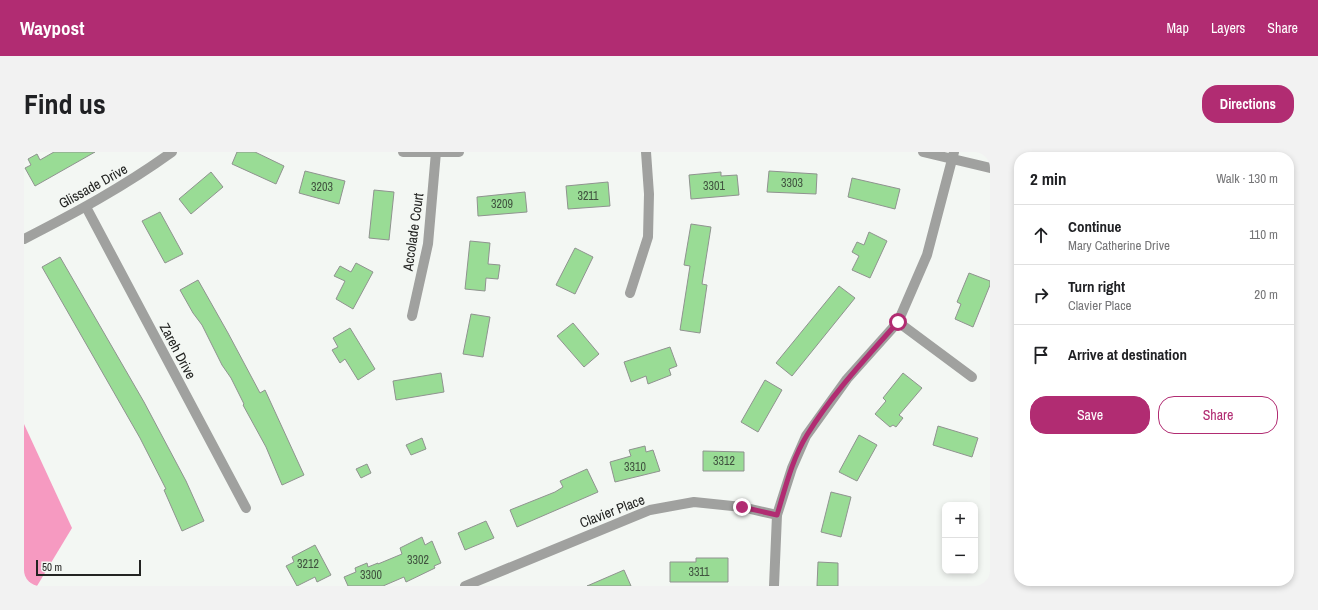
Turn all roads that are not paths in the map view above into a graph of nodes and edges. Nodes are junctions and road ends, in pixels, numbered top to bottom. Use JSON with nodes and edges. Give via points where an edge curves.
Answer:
{"nodes":[{"id":1,"x":172,"y":152,"type":"edge"},
{"id":2,"x":403,"y":152,"type":"edge"},
{"id":3,"x":459,"y":152,"type":"edge"},
{"id":4,"x":646,"y":152,"type":"edge"},
{"id":5,"x":923,"y":152,"type":"edge"},
{"id":6,"x":436,"y":153,"type":"edge"},
{"id":7,"x":953,"y":155,"type":"edge"},
{"id":8,"x":990,"y":168,"type":"edge"},
{"id":9,"x":86,"y":207,"type":"junction"},
{"id":10,"x":24,"y":239,"type":"edge"},
{"id":11,"x":630,"y":293,"type":"dead end"},
{"id":12,"x":412,"y":316,"type":"dead end"},
{"id":13,"x":898,"y":322,"type":"junction"},
{"id":14,"x":972,"y":377,"type":"dead end"},
{"id":15,"x":246,"y":508,"type":"dead end"},
{"id":16,"x":777,"y":515,"type":"junction"},
{"id":17,"x":465,"y":586,"type":"edge"},
{"id":18,"x":774,"y":586,"type":"edge"}],
"edges":[{"from":1,"to":9,"type":"street","name":"Glissade Drive","via":[[140,175]]},
{"from":2,"to":6,"type":"street"},
{"from":3,"to":6,"type":"street"},
{"from":4,"to":11,"type":"street","via":[[649,194],[648,237]]},
{"from":5,"to":7,"type":"street"},
{"from":6,"to":12,"type":"street","name":"Accolade Court","via":[[428,244]]},
{"from":7,"to":8,"type":"street"},
{"from":7,"to":13,"type":"street","via":[[927,255]]},
{"from":9,"to":10,"type":"street","name":"Glissade Drive"},
{"from":9,"to":15,"type":"street","name":"Zareh Drive"},
{"from":13,"to":14,"type":"street"},
{"from":13,"to":16,"type":"street","via":[[847,378],[806,436],[792,468]]},
{"from":16,"to":17,"type":"street","name":"Clavier Place","via":[[742,507],[694,502],[650,510]]},
{"from":16,"to":18,"type":"street"}]}
